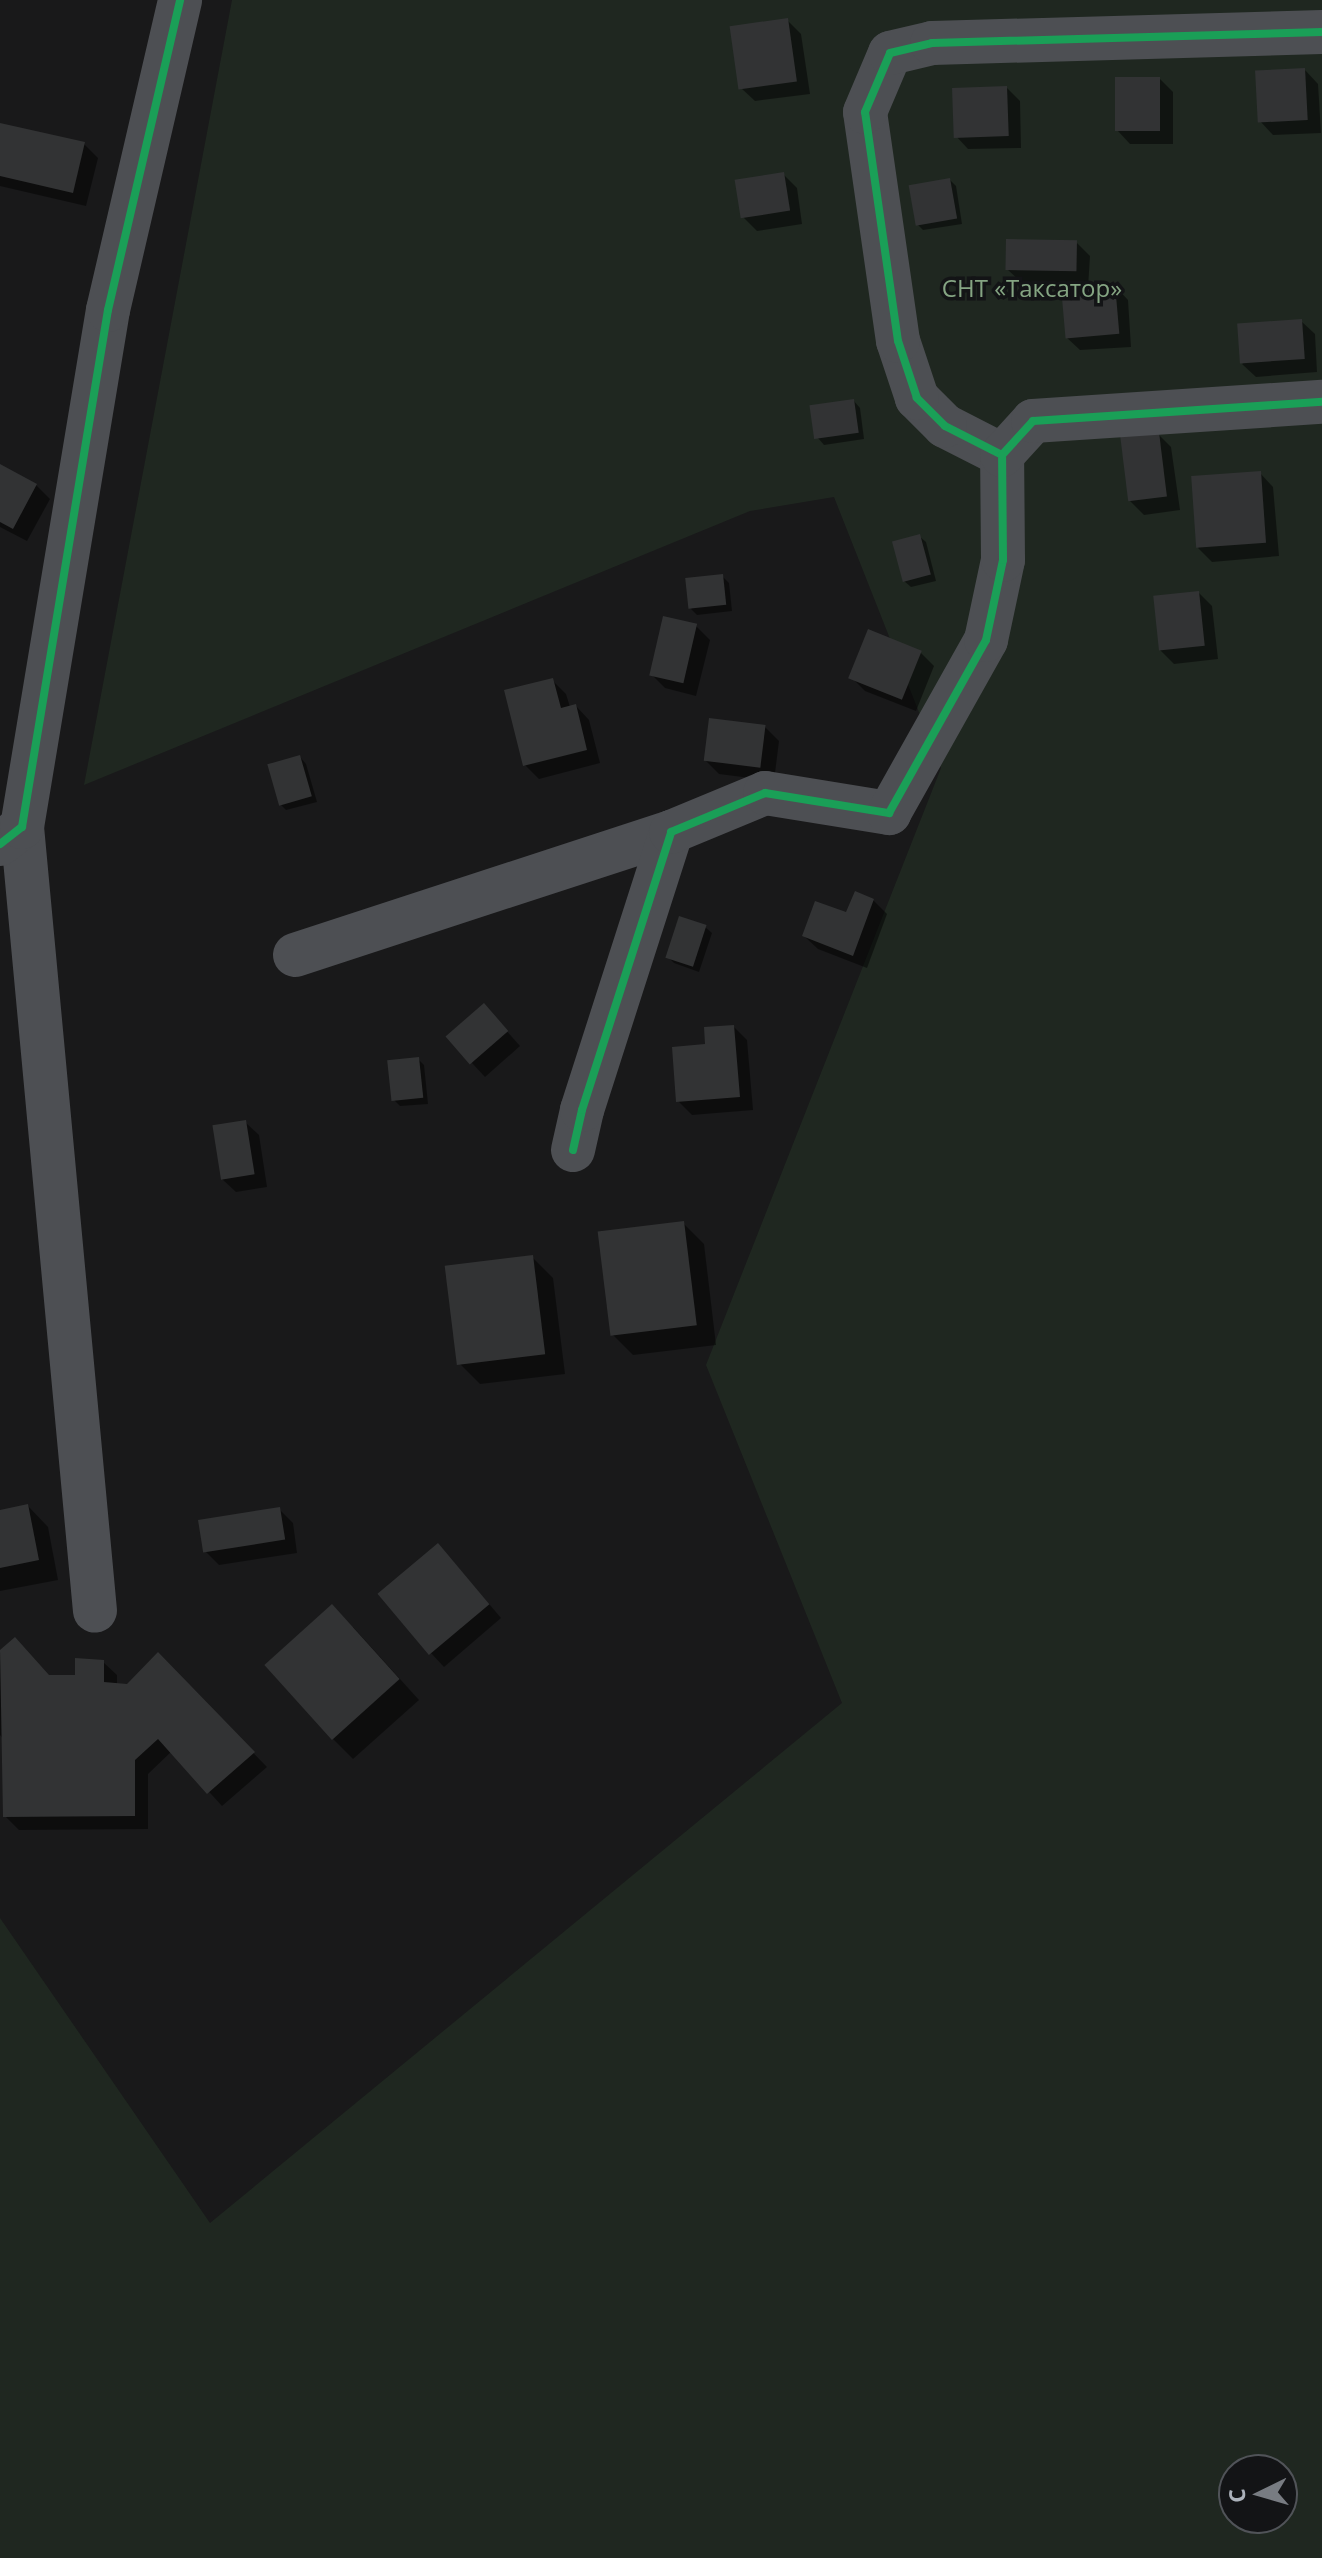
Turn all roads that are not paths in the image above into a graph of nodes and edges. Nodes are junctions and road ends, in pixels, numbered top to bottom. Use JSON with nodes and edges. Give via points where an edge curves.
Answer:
{"nodes":[{"id":1,"x":180,"y":0,"type":"edge"},
{"id":2,"x":1322,"y":32,"type":"edge"},
{"id":3,"x":1322,"y":402,"type":"edge"},
{"id":4,"x":1002,"y":455,"type":"junction"},
{"id":5,"x":671,"y":832,"type":"junction"},
{"id":6,"x":11,"y":836,"type":"edge"},
{"id":7,"x":295,"y":955,"type":"dead end"},
{"id":8,"x":573,"y":1150,"type":"dead end"},
{"id":9,"x":95,"y":1611,"type":"dead end"}],
"edges":[{"from":1,"to":6,"type":"street","via":[[108,310]]},
{"from":2,"to":4,"type":"street","via":[[932,43],[890,53],[865,112],[898,341],[917,398],[945,426]]},
{"from":3,"to":4,"type":"street","via":[[1033,421]]},
{"from":4,"to":5,"type":"street","via":[[1003,560],[986,640],[889,813],[765,793]]},
{"from":5,"to":7,"type":"street"},
{"from":5,"to":8,"type":"street"},
{"from":6,"to":9,"type":"street"}]}
